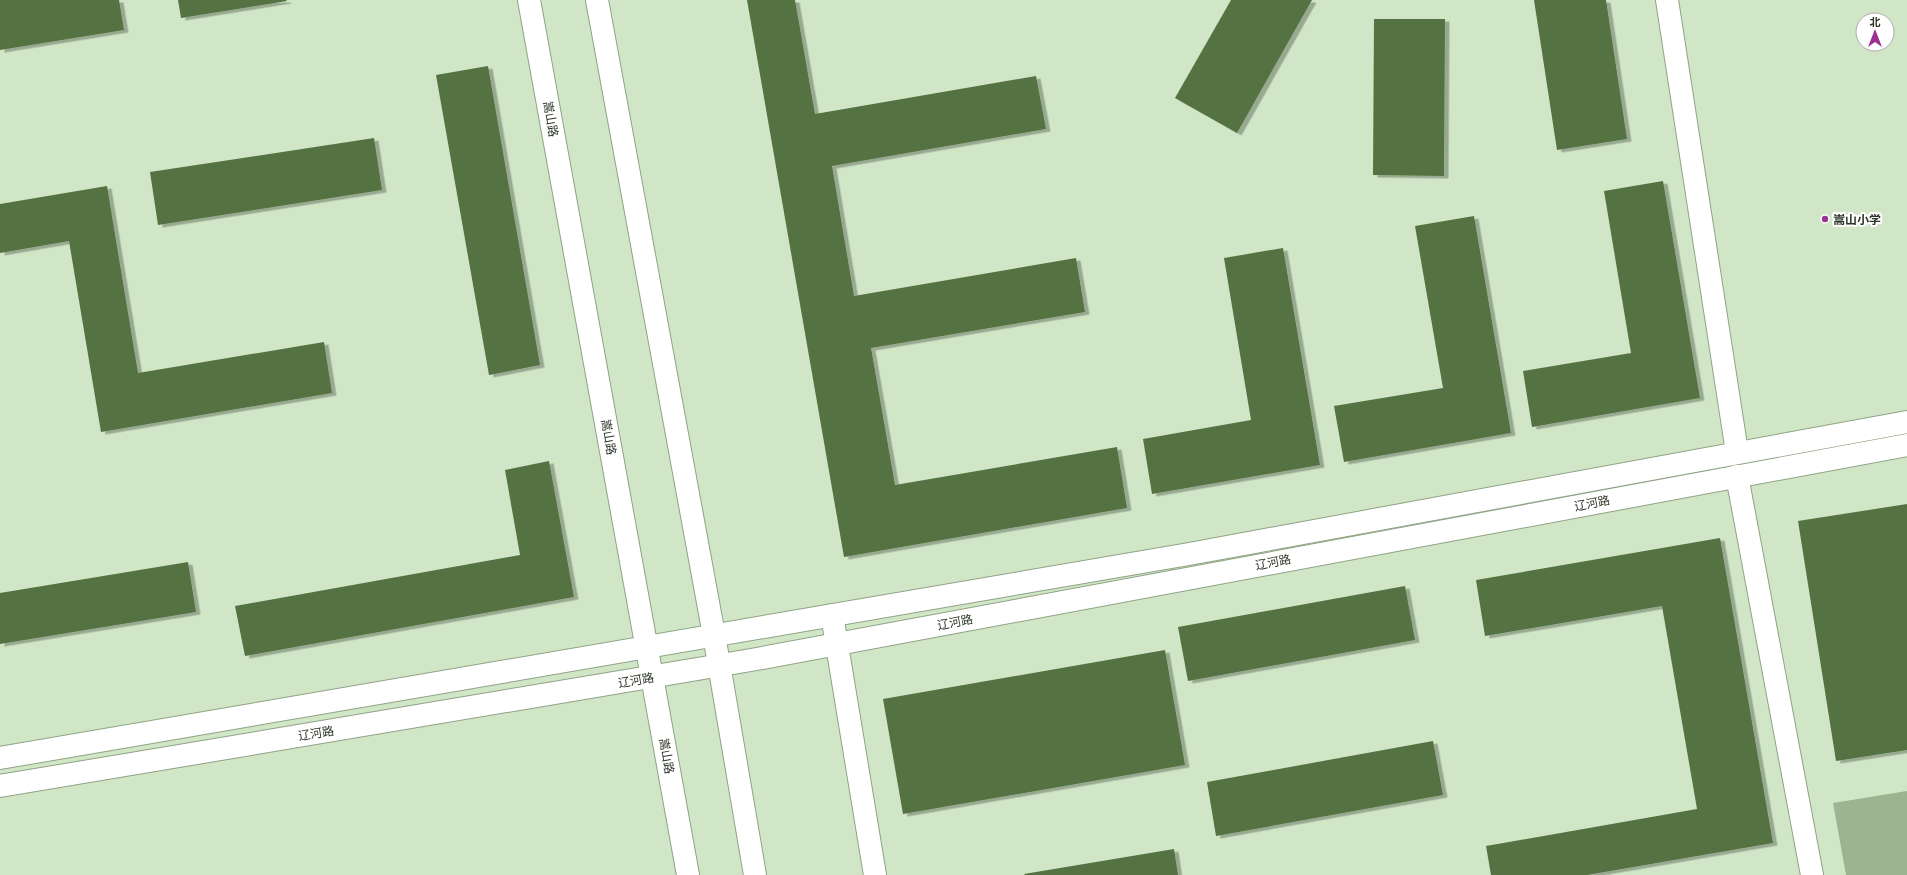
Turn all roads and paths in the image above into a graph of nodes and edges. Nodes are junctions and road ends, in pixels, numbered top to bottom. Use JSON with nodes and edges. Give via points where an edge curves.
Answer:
{"nodes":[{"id":1,"x":529,"y":0,"type":"edge"},
{"id":2,"x":597,"y":0,"type":"edge"},
{"id":3,"x":1667,"y":0,"type":"edge"},
{"id":4,"x":1907,"y":422,"type":"edge"},
{"id":5,"x":1907,"y":445,"type":"edge"},
{"id":6,"x":1737,"y":452,"type":"junction"},
{"id":7,"x":1737,"y":476,"type":"junction"},
{"id":8,"x":832,"y":615,"type":"junction"},
{"id":9,"x":714,"y":635,"type":"junction"},
{"id":10,"x":838,"y":644,"type":"junction"},
{"id":11,"x":647,"y":647,"type":"junction"},
{"id":12,"x":719,"y":665,"type":"junction"},
{"id":13,"x":652,"y":677,"type":"junction"},
{"id":14,"x":0,"y":758,"type":"edge"},
{"id":15,"x":0,"y":786,"type":"edge"},
{"id":16,"x":688,"y":875,"type":"edge"},
{"id":17,"x":755,"y":875,"type":"edge"},
{"id":18,"x":874,"y":875,"type":"edge"},
{"id":19,"x":1812,"y":875,"type":"edge"}],
"edges":[{"from":1,"to":11,"type":"main road","name":"嵩山路"},
{"from":2,"to":9,"type":"main road"},
{"from":3,"to":6,"type":"main road"},
{"from":4,"to":6,"type":"main road","name":"辽河路"},
{"from":5,"to":7,"type":"main road","name":"辽河路"},
{"from":6,"to":8,"type":"main road","name":"辽河路","via":[[1197,552]]},
{"from":7,"to":10,"type":"main road","name":"辽河路"},
{"from":7,"to":19,"type":"main road"},
{"from":8,"to":9,"type":"main road","name":"辽河路"},
{"from":8,"to":10,"type":"main road"},
{"from":9,"to":11,"type":"main road","name":"辽河路"},
{"from":9,"to":12,"type":"main road"},
{"from":10,"to":12,"type":"main road","name":"辽河路"},
{"from":10,"to":18,"type":"main road"},
{"from":11,"to":13,"type":"main road","name":"嵩山路"},
{"from":11,"to":14,"type":"main road","name":"辽河路"},
{"from":12,"to":13,"type":"main road","name":"辽河路"},
{"from":12,"to":17,"type":"main road"},
{"from":13,"to":15,"type":"main road","name":"辽河路"},
{"from":13,"to":16,"type":"main road","name":"嵩山路"}]}
